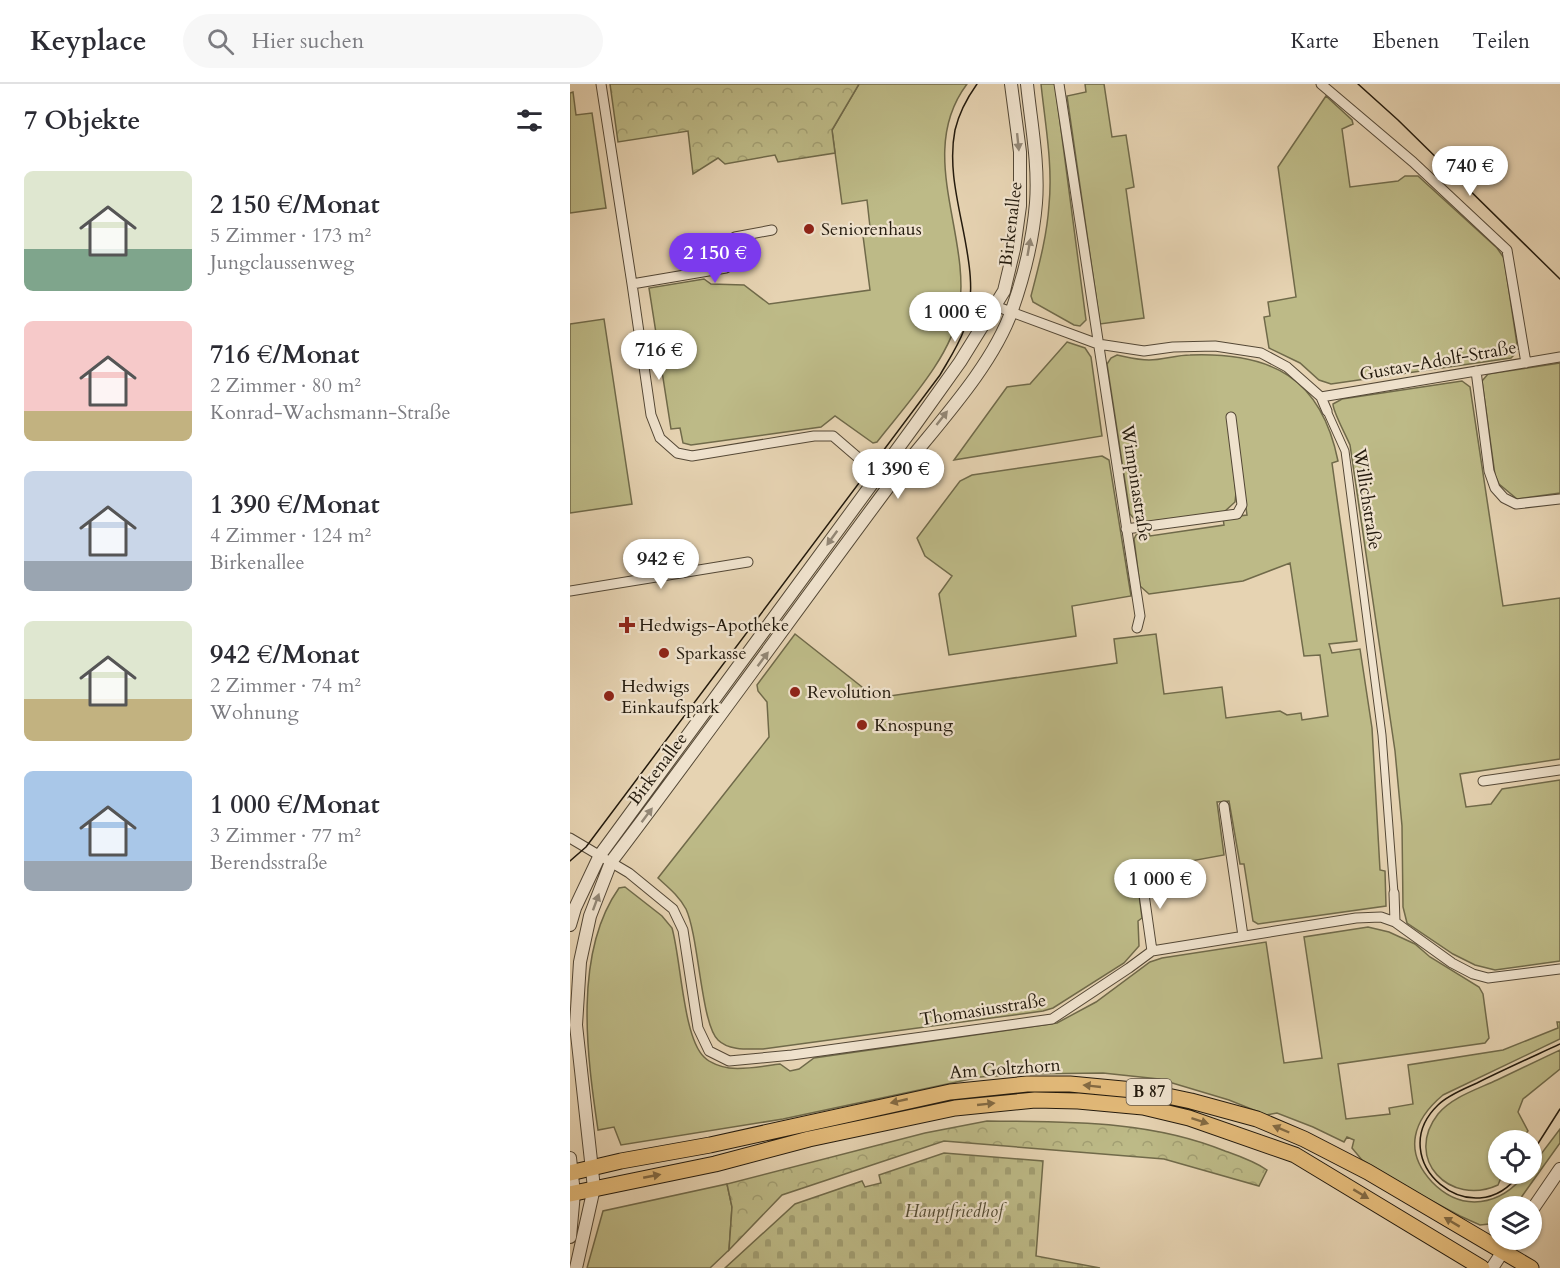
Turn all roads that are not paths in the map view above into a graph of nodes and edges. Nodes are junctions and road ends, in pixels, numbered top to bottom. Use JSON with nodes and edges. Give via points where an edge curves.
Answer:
{"nodes":[{"id":1,"x":601,"y":84,"type":"edge"},
{"id":2,"x":1011,"y":84,"type":"edge"},
{"id":3,"x":1027,"y":84,"type":"edge"},
{"id":4,"x":1059,"y":84,"type":"edge"},
{"id":5,"x":1321,"y":84,"type":"edge"},
{"id":6,"x":772,"y":230,"type":"dead end"},
{"id":7,"x":632,"y":284,"type":"junction"},
{"id":8,"x":995,"y":306,"type":"junction"},
{"id":9,"x":1011,"y":312,"type":"junction"},
{"id":10,"x":1098,"y":344,"type":"junction"},
{"id":11,"x":1560,"y":357,"type":"edge"},
{"id":12,"x":1526,"y":363,"type":"junction"},
{"id":13,"x":1476,"y":371,"type":"junction"},
{"id":14,"x":1320,"y":397,"type":"junction"},
{"id":15,"x":1327,"y":411,"type":"joint"},
{"id":16,"x":1230,"y":417,"type":"dead end"},
{"id":17,"x":878,"y":474,"type":"junction"},
{"id":18,"x":890,"y":485,"type":"junction"},
{"id":19,"x":1560,"y":499,"type":"edge"},
{"id":20,"x":1126,"y":529,"type":"junction"},
{"id":21,"x":748,"y":562,"type":"dead end"},
{"id":22,"x":570,"y":591,"type":"edge"},
{"id":23,"x":1137,"y":628,"type":"dead end"},
{"id":24,"x":1560,"y":770,"type":"edge"},
{"id":25,"x":1483,"y":781,"type":"dead end"},
{"id":26,"x":1224,"y":806,"type":"dead end"},
{"id":27,"x":570,"y":838,"type":"edge"},
{"id":28,"x":600,"y":855,"type":"junction"},
{"id":29,"x":611,"y":862,"type":"junction"},
{"id":30,"x":1141,"y":873,"type":"dead end"},
{"id":31,"x":1394,"y":893,"type":"joint"},
{"id":32,"x":1395,"y":922,"type":"junction"},
{"id":33,"x":570,"y":925,"type":"edge"},
{"id":34,"x":1243,"y":936,"type":"junction"},
{"id":35,"x":1152,"y":951,"type":"junction"},
{"id":36,"x":1560,"y":969,"type":"edge"},
{"id":37,"x":592,"y":1167,"type":"junction"},
{"id":38,"x":570,"y":1168,"type":"edge"},
{"id":39,"x":1560,"y":1169,"type":"edge"},
{"id":40,"x":594,"y":1188,"type":"junction"},
{"id":41,"x":572,"y":1193,"type":"edge"},
{"id":42,"x":1542,"y":1196,"type":"edge"},
{"id":43,"x":570,"y":1236,"type":"edge"},
{"id":44,"x":1488,"y":1236,"type":"edge"},
{"id":45,"x":1504,"y":1250,"type":"edge"},
{"id":46,"x":1511,"y":1250,"type":"edge"},
{"id":47,"x":576,"y":1268,"type":"edge"},
{"id":48,"x":1482,"y":1268,"type":"edge"},
{"id":49,"x":1492,"y":1268,"type":"edge"},
{"id":50,"x":1531,"y":1268,"type":"edge"}],
"edges":[{"from":1,"to":7,"type":"street"},
{"from":2,"to":8,"type":"street","name":"Birkenallee","one_way":true,"via":[[1020,152],[1020,206],[1004,291]]},
{"from":9,"to":3,"type":"street","name":"Birkenallee","one_way":true,"via":[[1028,254],[1036,201]]},
{"from":4,"to":10,"type":"street"},
{"from":5,"to":12,"type":"street","via":[[1413,162],[1507,250]]},
{"from":6,"to":7,"type":"street","via":[[735,237],[726,268]]},
{"from":7,"to":17,"type":"street","via":[[651,415],[660,438],[677,453],[692,456],[832,436]]},
{"from":8,"to":9,"type":"street","name":"Willichstraße"},
{"from":8,"to":17,"type":"street","name":"Birkenallee","via":[[960,362]]},
{"from":9,"to":10,"type":"street","name":"Willichstraße"},
{"from":18,"to":9,"type":"street","name":"Birkenallee","one_way":true,"via":[[981,368]]},
{"from":10,"to":14,"type":"street","name":"Willichstraße","via":[[1144,351],[1215,346],[1261,353],[1287,367]]},
{"from":10,"to":20,"type":"street","name":"Wimpinastraße"},
{"from":11,"to":12,"type":"street","name":"Gustav-Adolf-Straße"},
{"from":12,"to":13,"type":"street","name":"Gustav-Adolf-Straße"},
{"from":13,"to":14,"type":"street","name":"Gustav-Adolf-Straße"},
{"from":13,"to":19,"type":"street","via":[[1489,471],[1495,488],[1516,504]]},
{"from":14,"to":15,"type":"street","name":"Willichstraße"},
{"from":15,"to":31,"type":"street","name":"Willichstraße","via":[[1345,451],[1382,735]]},
{"from":16,"to":20,"type":"street","via":[[1242,505],[1237,514]]},
{"from":17,"to":18,"type":"street"},
{"from":17,"to":28,"type":"street","name":"Birkenallee","one_way":true},
{"from":29,"to":18,"type":"street","name":"Birkenallee","one_way":true},
{"from":20,"to":23,"type":"street","name":"Wimpinastraße","via":[[1140,616]]},
{"from":21,"to":22,"type":"street"},
{"from":24,"to":25,"type":"street"},
{"from":26,"to":34,"type":"street"},
{"from":27,"to":28,"type":"street","name":"Thomasiusstraße"},
{"from":28,"to":29,"type":"street","name":"Thomasiusstraße"},
{"from":28,"to":33,"type":"street","name":"Birkenallee"},
{"from":29,"to":35,"type":"street","name":"Thomasiusstraße","via":[[673,909],[683,930],[698,1028],[709,1051],[729,1061],[1052,1018]]},
{"from":37,"to":29,"type":"street","name":"Birkenallee","one_way":true,"via":[[576,1025],[580,962],[591,916]]},
{"from":30,"to":35,"type":"street"},
{"from":31,"to":32,"type":"street","name":"Willichstraße"},
{"from":32,"to":34,"type":"street","name":"Thomasiusstraße","via":[[1356,918]]},
{"from":32,"to":36,"type":"street","name":"Thomasiusstraße","via":[[1473,974],[1488,978]]},
{"from":34,"to":35,"type":"street","name":"Thomasiusstraße"},
{"from":37,"to":38,"type":"main road","number":"B 87"},
{"from":37,"to":40,"type":"street","name":"Birkenallee"},
{"from":44,"to":37,"type":"main road","name":"Am Goltzhorn","number":"B 87","one_way":true,"via":[[1304,1139],[1257,1119],[1144,1091],[1070,1084],[950,1092]]},
{"from":38,"to":41,"type":"street"},
{"from":39,"to":42,"type":"street"},
{"from":40,"to":41,"type":"main road","number":"B 87"},
{"from":40,"to":47,"type":"street","name":"Birkenallee"},
{"from":40,"to":48,"type":"main road","name":"Am Goltzhorn","number":"B 87","one_way":true,"via":[[715,1164],[955,1107],[1035,1100],[1143,1107],[1189,1118],[1295,1155]]},
{"from":41,"to":43,"type":"street"},
{"from":45,"to":49,"type":"street"},
{"from":46,"to":50,"type":"main road","name":"Am Goltzhorn","number":"B 87"}]}
